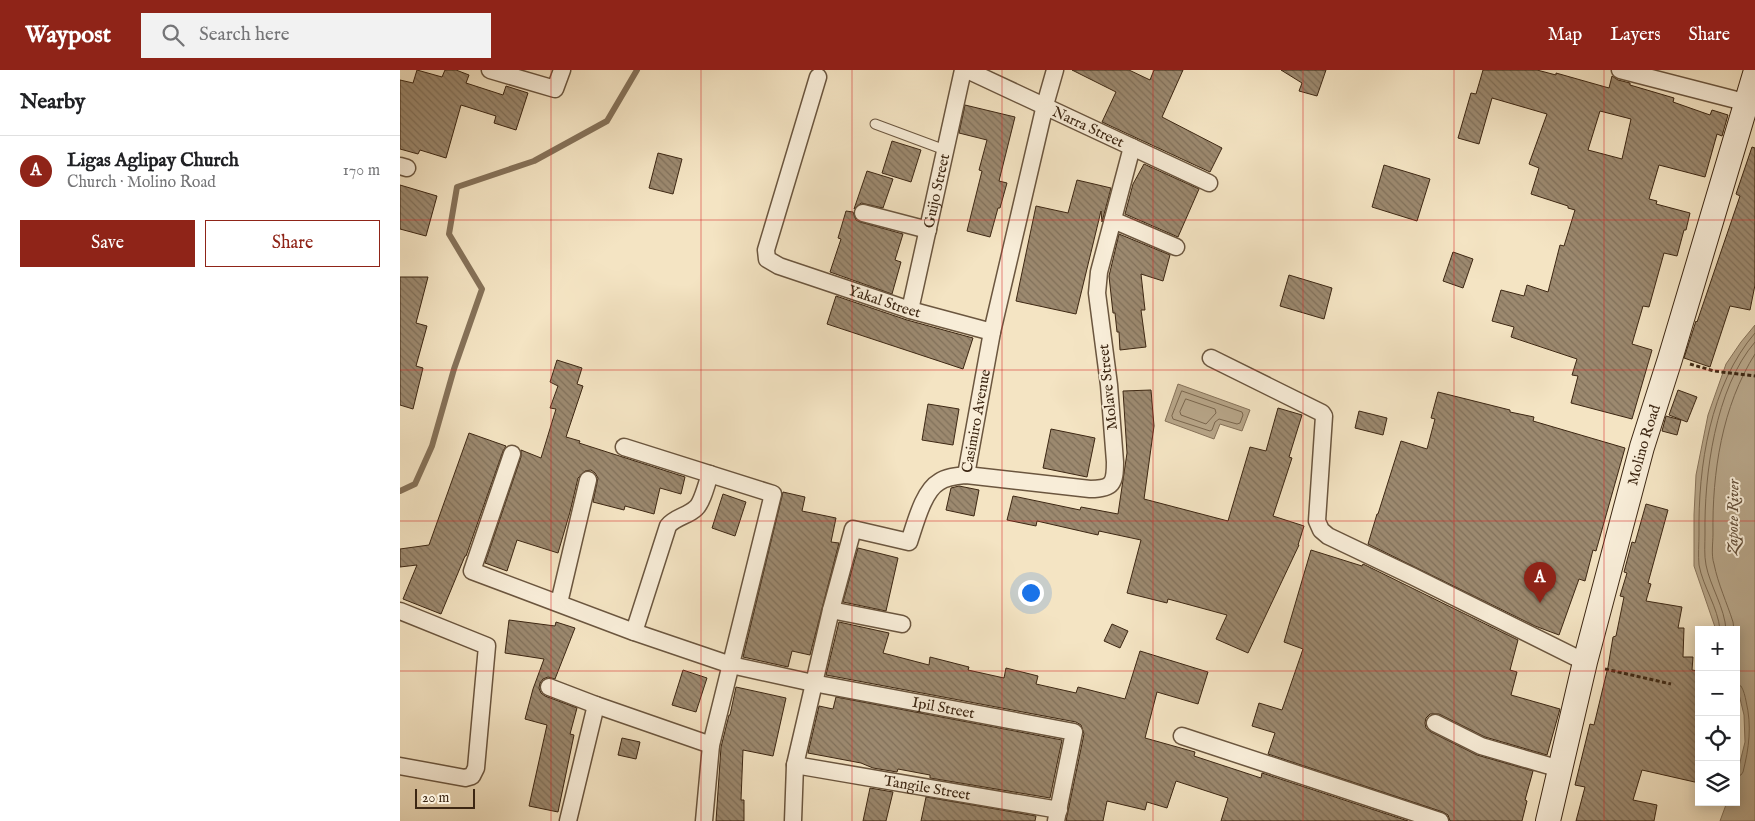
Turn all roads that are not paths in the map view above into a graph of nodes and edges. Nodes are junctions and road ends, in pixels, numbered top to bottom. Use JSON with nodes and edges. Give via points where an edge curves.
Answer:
{"nodes":[{"id":1,"x":490,"y":70,"type":"edge"},
{"id":2,"x":562,"y":70,"type":"edge"},
{"id":3,"x":963,"y":70,"type":"edge"},
{"id":4,"x":967,"y":70,"type":"edge"},
{"id":5,"x":1055,"y":70,"type":"edge"},
{"id":6,"x":1620,"y":70,"type":"edge"},
{"id":7,"x":1755,"y":74,"type":"edge"},
{"id":8,"x":818,"y":77,"type":"dead end"},
{"id":9,"x":1748,"y":103,"type":"junction"},
{"id":10,"x":1044,"y":105,"type":"junction"},
{"id":11,"x":875,"y":124,"type":"dead end"},
{"id":12,"x":1132,"y":147,"type":"junction"},
{"id":13,"x":945,"y":150,"type":"junction"},
{"id":14,"x":1209,"y":183,"type":"dead end"},
{"id":15,"x":863,"y":213,"type":"dead end"},
{"id":16,"x":1113,"y":220,"type":"junction"},
{"id":17,"x":928,"y":230,"type":"junction"},
{"id":18,"x":1176,"y":247,"type":"dead end"},
{"id":19,"x":910,"y":310,"type":"junction"},
{"id":20,"x":992,"y":332,"type":"junction"},
{"id":21,"x":1211,"y":358,"type":"dead end"},
{"id":22,"x":624,"y":447,"type":"dead end"},
{"id":23,"x":512,"y":454,"type":"dead end"},
{"id":24,"x":710,"y":474,"type":"junction"},
{"id":25,"x":966,"y":475,"type":"junction"},
{"id":26,"x":588,"y":480,"type":"dead end"},
{"id":27,"x":559,"y":603,"type":"junction"},
{"id":28,"x":400,"y":610,"type":"edge"},
{"id":29,"x":831,"y":610,"type":"junction"},
{"id":30,"x":902,"y":624,"type":"dead end"},
{"id":31,"x":634,"y":632,"type":"junction"},
{"id":32,"x":1585,"y":662,"type":"junction"},
{"id":33,"x":731,"y":665,"type":"junction"},
{"id":34,"x":813,"y":684,"type":"junction"},
{"id":35,"x":549,"y":687,"type":"dead end"},
{"id":36,"x":596,"y":705,"type":"junction"},
{"id":37,"x":1435,"y":723,"type":"dead end"},
{"id":38,"x":1182,"y":736,"type":"dead end"},
{"id":39,"x":711,"y":745,"type":"junction"},
{"id":40,"x":795,"y":765,"type":"junction"},
{"id":41,"x":400,"y":766,"type":"edge"},
{"id":42,"x":1560,"y":769,"type":"junction"},
{"id":43,"x":1058,"y":815,"type":"edge"},
{"id":44,"x":568,"y":821,"type":"edge"},
{"id":45,"x":704,"y":821,"type":"edge"},
{"id":46,"x":793,"y":821,"type":"edge"},
{"id":47,"x":1440,"y":821,"type":"edge"},
{"id":48,"x":1548,"y":821,"type":"edge"}],
"edges":[{"from":1,"to":2,"type":"street","via":[[554,89]]},
{"from":3,"to":13,"type":"street","name":"Guijo Street"},
{"from":4,"to":10,"type":"street","name":"Narra Street"},
{"from":5,"to":10,"type":"street","name":"Casimiro Avenue"},
{"from":6,"to":9,"type":"street"},
{"from":7,"to":9,"type":"main road","name":"Molino Road"},
{"from":8,"to":19,"type":"street","name":"Yakal Street","via":[[766,250],[767,259],[779,266]]},
{"from":9,"to":32,"type":"main road","name":"Molino Road","via":[[1642,447]]},
{"from":10,"to":12,"type":"street","name":"Narra Street"},
{"from":10,"to":20,"type":"street","name":"Casimiro Avenue"},
{"from":11,"to":13,"type":"lane"},
{"from":12,"to":14,"type":"street","name":"Narra Street"},
{"from":12,"to":16,"type":"street","name":"Molave Street"},
{"from":13,"to":17,"type":"street","name":"Guijo Street"},
{"from":15,"to":17,"type":"street"},
{"from":16,"to":18,"type":"street"},
{"from":16,"to":25,"type":"street","name":"Molave Street","via":[[1099,272],[1097,293],[1109,385],[1115,462],[1112,484],[1104,489],[1090,489]]},
{"from":17,"to":19,"type":"street","name":"Guijo Street"},
{"from":19,"to":20,"type":"street","name":"Yakal Street"},
{"from":20,"to":25,"type":"street","name":"Casimiro Avenue"},
{"from":21,"to":32,"type":"street","via":[[1324,416],[1317,521],[1328,536]]},
{"from":22,"to":24,"type":"street"},
{"from":23,"to":27,"type":"street","name":"Ipil Street","via":[[472,571]]},
{"from":24,"to":31,"type":"street","via":[[695,510],[668,526]]},
{"from":24,"to":33,"type":"street","via":[[773,494]]},
{"from":25,"to":29,"type":"street","name":"Casimiro Avenue","via":[[939,481],[929,490],[909,542],[853,529]]},
{"from":26,"to":27,"type":"street"},
{"from":27,"to":31,"type":"street","name":"Ipil Street"},
{"from":28,"to":41,"type":"street","via":[[487,646],[476,768],[472,776],[465,778]]},
{"from":29,"to":30,"type":"street"},
{"from":29,"to":34,"type":"street","name":"Casimiro Avenue"},
{"from":31,"to":33,"type":"street","name":"Ipil Street"},
{"from":32,"to":42,"type":"main road","name":"Molino Road"},
{"from":33,"to":34,"type":"street","name":"Ipil Street"},
{"from":33,"to":39,"type":"street"},
{"from":34,"to":40,"type":"street","name":"Casimiro Avenue"},
{"from":34,"to":43,"type":"street","name":"Ipil Street","via":[[1074,732]]},
{"from":35,"to":36,"type":"street"},
{"from":36,"to":39,"type":"street"},
{"from":36,"to":44,"type":"street"},
{"from":37,"to":42,"type":"street","via":[[1481,746]]},
{"from":38,"to":47,"type":"street"},
{"from":39,"to":45,"type":"street"},
{"from":40,"to":43,"type":"street","name":"Tangile Street"},
{"from":40,"to":46,"type":"street","name":"Casimiro Avenue"},
{"from":42,"to":48,"type":"main road","name":"Molino Road"}]}
